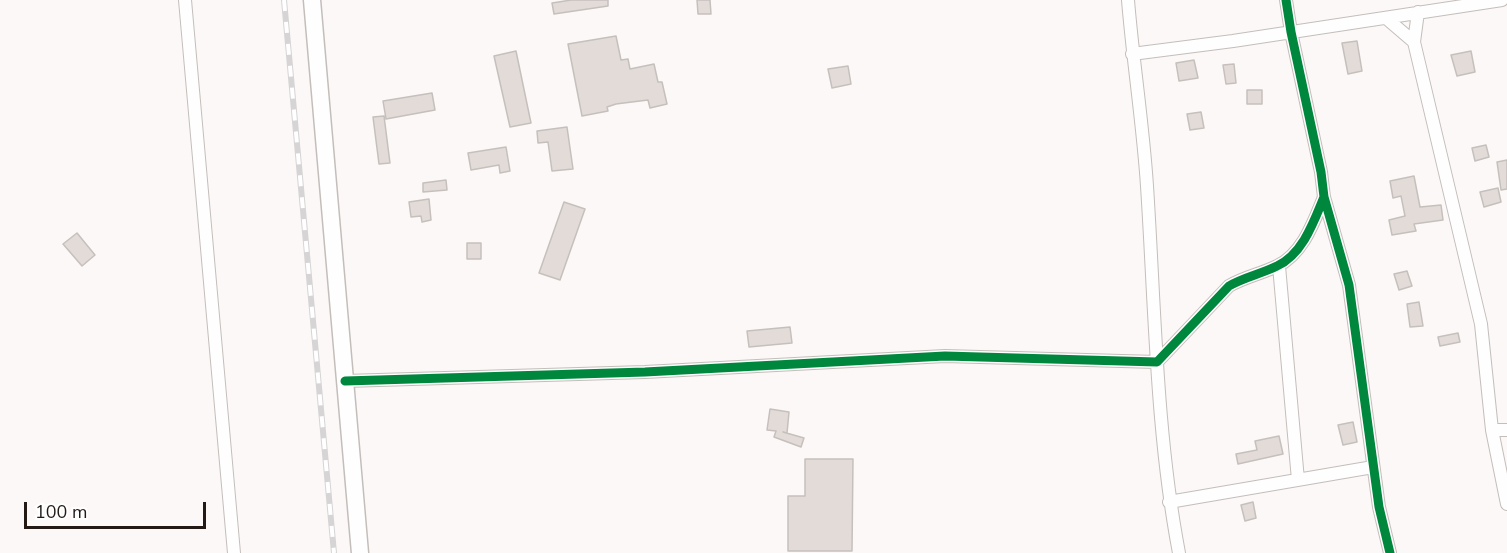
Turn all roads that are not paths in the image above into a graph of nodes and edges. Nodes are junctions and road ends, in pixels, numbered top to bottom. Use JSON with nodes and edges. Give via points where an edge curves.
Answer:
{"nodes":[{"id":1,"x":185,"y":0,"type":"edge"},
{"id":2,"x":312,"y":0,"type":"edge"},
{"id":3,"x":1128,"y":0,"type":"edge"},
{"id":4,"x":1286,"y":0,"type":"edge"},
{"id":5,"x":1502,"y":0,"type":"edge"},
{"id":6,"x":1423,"y":8,"type":"edge"},
{"id":7,"x":1386,"y":18,"type":"junction"},
{"id":8,"x":1291,"y":33,"type":"junction"},
{"id":9,"x":1414,"y":42,"type":"junction"},
{"id":10,"x":1132,"y":54,"type":"junction"},
{"id":11,"x":1324,"y":197,"type":"junction"},
{"id":12,"x":1279,"y":266,"type":"junction"},
{"id":13,"x":1157,"y":362,"type":"junction"},
{"id":14,"x":345,"y":381,"type":"junction"},
{"id":15,"x":1492,"y":430,"type":"junction"},
{"id":16,"x":1507,"y":430,"type":"edge"},
{"id":17,"x":1374,"y":467,"type":"junction"},
{"id":18,"x":1298,"y":480,"type":"junction"},
{"id":19,"x":1169,"y":502,"type":"junction"},
{"id":20,"x":1507,"y":504,"type":"edge"},
{"id":21,"x":234,"y":553,"type":"edge"},
{"id":22,"x":360,"y":553,"type":"edge"},
{"id":23,"x":1179,"y":553,"type":"edge"},
{"id":24,"x":1390,"y":553,"type":"edge"}],
"edges":[{"from":1,"to":21,"type":"street"},
{"from":2,"to":14,"type":"street"},
{"from":3,"to":10,"type":"street"},
{"from":4,"to":8,"type":"street"},
{"from":5,"to":6,"type":"street"},
{"from":6,"to":7,"type":"street"},
{"from":6,"to":9,"type":"street"},
{"from":7,"to":8,"type":"street"},
{"from":7,"to":9,"type":"street"},
{"from":8,"to":10,"type":"street"},
{"from":8,"to":11,"type":"street"},
{"from":9,"to":15,"type":"street","via":[[1481,324]]},
{"from":10,"to":13,"type":"street","via":[[1147,183]]},
{"from":11,"to":12,"type":"street","via":[[1295,253]]},
{"from":11,"to":17,"type":"street","via":[[1349,285]]},
{"from":12,"to":13,"type":"street","via":[[1228,286]]},
{"from":12,"to":18,"type":"street"},
{"from":13,"to":14,"type":"street","via":[[945,356],[645,372]]},
{"from":13,"to":19,"type":"street"},
{"from":14,"to":22,"type":"street"},
{"from":15,"to":16,"type":"street"},
{"from":15,"to":20,"type":"street"},
{"from":17,"to":18,"type":"street"},
{"from":17,"to":24,"type":"street"},
{"from":18,"to":19,"type":"street"},
{"from":19,"to":23,"type":"street"}]}
